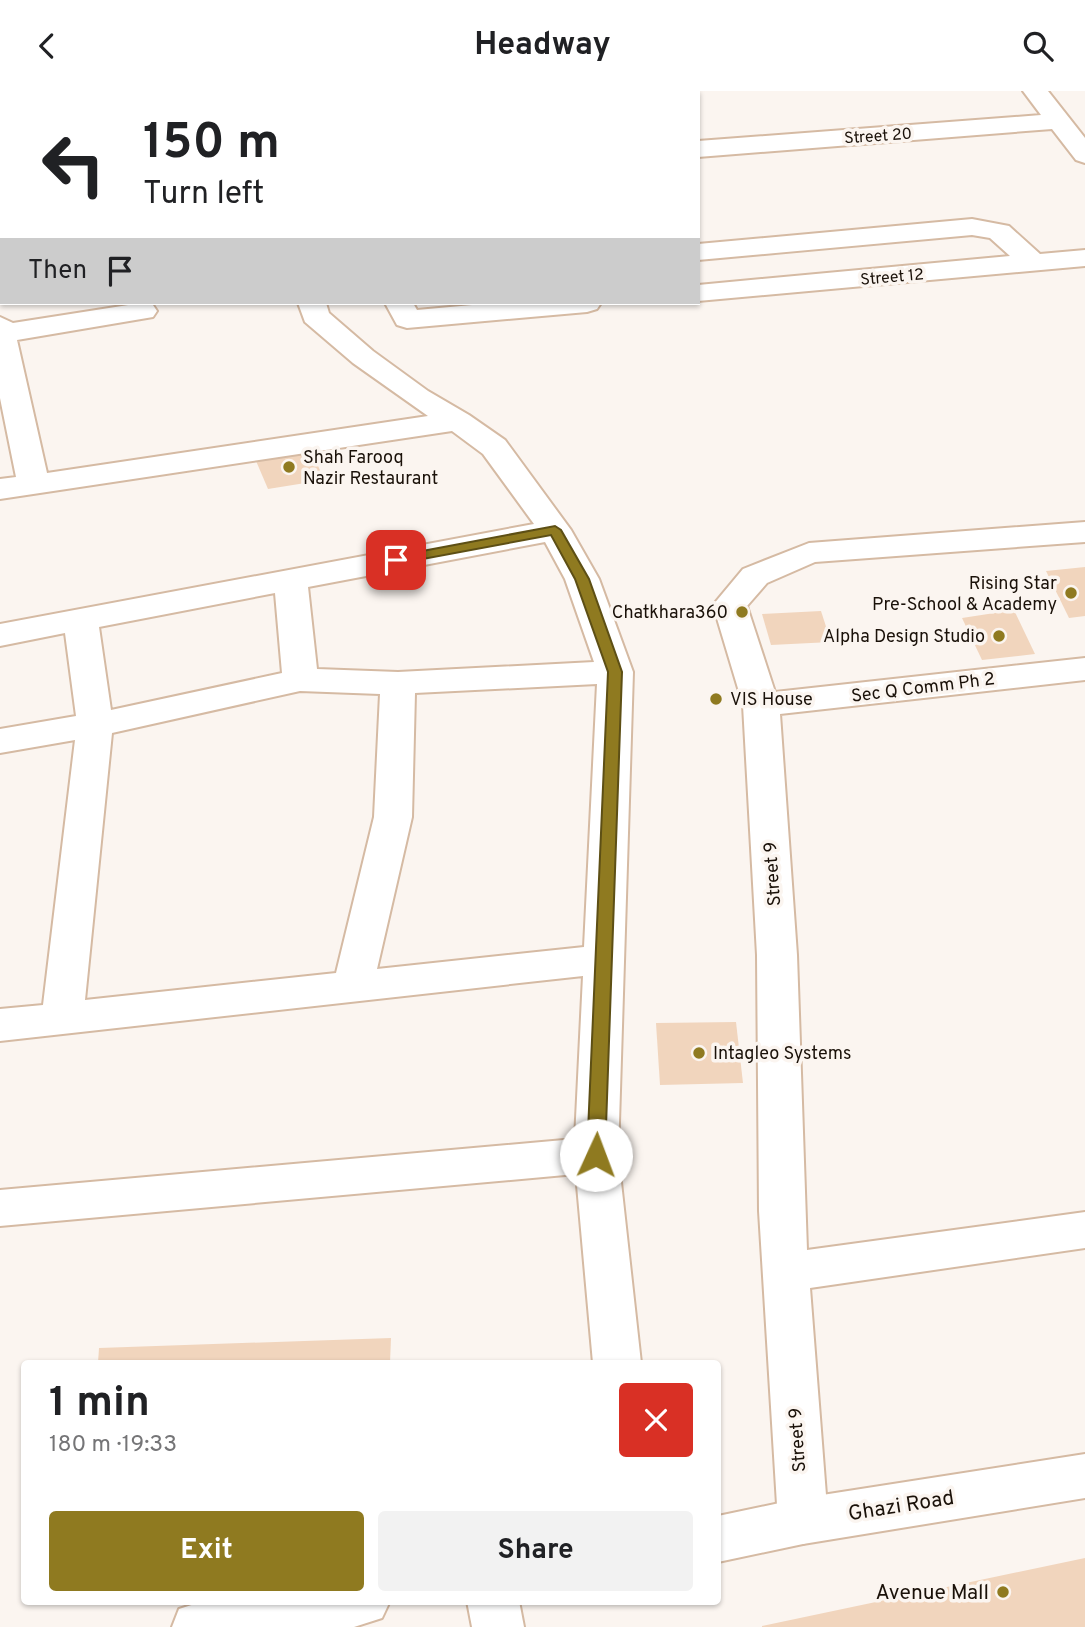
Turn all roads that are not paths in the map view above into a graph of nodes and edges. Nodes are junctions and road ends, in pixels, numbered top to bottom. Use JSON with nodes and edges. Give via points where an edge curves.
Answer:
{"nodes":[{"id":1,"x":1035,"y":91,"type":"edge"},
{"id":2,"x":1058,"y":121,"type":"junction"},
{"id":3,"x":700,"y":149,"type":"edge"},
{"id":4,"x":1085,"y":155,"type":"edge"},
{"id":5,"x":700,"y":252,"type":"edge"},
{"id":6,"x":1085,"y":258,"type":"edge"},
{"id":7,"x":1034,"y":263,"type":"junction"},
{"id":8,"x":700,"y":293,"type":"edge"},
{"id":9,"x":313,"y":305,"type":"edge"},
{"id":10,"x":541,"y":305,"type":"edge"},
{"id":11,"x":143,"y":311,"type":"dead end"},
{"id":12,"x":403,"y":311,"type":"edge"},
{"id":13,"x":1,"y":331,"type":"edge"},
{"id":14,"x":7,"y":398,"type":"edge"},
{"id":15,"x":458,"y":421,"type":"junction"},
{"id":16,"x":33,"y":483,"type":"junction"},
{"id":17,"x":0,"y":489,"type":"edge"},
{"id":18,"x":555,"y":530,"type":"junction"},
{"id":19,"x":1085,"y":531,"type":"edge"},
{"id":20,"x":291,"y":580,"type":"junction"},
{"id":21,"x":81,"y":621,"type":"junction"},
{"id":22,"x":0,"y":635,"type":"edge"},
{"id":23,"x":1085,"y":669,"type":"edge"},
{"id":24,"x":615,"y":672,"type":"junction"},
{"id":25,"x":300,"y":680,"type":"junction"},
{"id":26,"x":398,"y":683,"type":"junction"},
{"id":27,"x":761,"y":705,"type":"junction"},
{"id":28,"x":95,"y":725,"type":"junction"},
{"id":29,"x":0,"y":741,"type":"edge"},
{"id":30,"x":605,"y":959,"type":"junction"},
{"id":31,"x":353,"y":986,"type":"junction"},
{"id":32,"x":62,"y":1020,"type":"junction"},
{"id":33,"x":0,"y":1025,"type":"edge"},
{"id":34,"x":596,"y":1155,"type":"junction"},
{"id":35,"x":0,"y":1208,"type":"edge"},
{"id":36,"x":1085,"y":1230,"type":"edge"},
{"id":37,"x":785,"y":1272,"type":"junction"},
{"id":38,"x":617,"y":1360,"type":"edge"},
{"id":39,"x":1085,"y":1476,"type":"edge"},
{"id":40,"x":803,"y":1521,"type":"junction"},
{"id":41,"x":721,"y":1538,"type":"edge"},
{"id":42,"x":338,"y":1605,"type":"edge"},
{"id":43,"x":494,"y":1605,"type":"edge"},
{"id":44,"x":198,"y":1627,"type":"edge"},
{"id":45,"x":498,"y":1627,"type":"edge"}],
"edges":[{"from":1,"to":2,"type":"street"},
{"from":2,"to":3,"type":"street","name":"Street 20"},
{"from":2,"to":4,"type":"street"},
{"from":5,"to":7,"type":"street","via":[[972,227],[999,232]]},
{"from":6,"to":7,"type":"street","name":"Street 12"},
{"from":7,"to":8,"type":"street","name":"Street 12"},
{"from":9,"to":15,"type":"street","via":[[315,316],[363,358]]},
{"from":10,"to":12,"type":"street"},
{"from":11,"to":13,"type":"street"},
{"from":13,"to":14,"type":"street"},
{"from":14,"to":16,"type":"street"},
{"from":15,"to":16,"type":"street"},
{"from":15,"to":18,"type":"street","via":[[494,447]]},
{"from":16,"to":17,"type":"street"},
{"from":18,"to":20,"type":"street"},
{"from":18,"to":24,"type":"street","via":[[582,579]]},
{"from":19,"to":27,"type":"street","name":"Street 9","via":[[809,553],[755,576],[730,605]]},
{"from":20,"to":21,"type":"street"},
{"from":20,"to":25,"type":"street"},
{"from":21,"to":22,"type":"street"},
{"from":21,"to":28,"type":"street"},
{"from":23,"to":27,"type":"street","name":"Sec Q Comm Ph 2"},
{"from":24,"to":26,"type":"street"},
{"from":24,"to":30,"type":"street"},
{"from":25,"to":26,"type":"street"},
{"from":25,"to":28,"type":"street"},
{"from":26,"to":31,"type":"street","via":[[393,817]]},
{"from":27,"to":37,"type":"street","name":"Street 9","via":[[777,955]]},
{"from":28,"to":29,"type":"street"},
{"from":28,"to":32,"type":"street"},
{"from":30,"to":31,"type":"street"},
{"from":30,"to":34,"type":"street"},
{"from":31,"to":32,"type":"street"},
{"from":32,"to":33,"type":"street"},
{"from":34,"to":35,"type":"street"},
{"from":34,"to":38,"type":"street"},
{"from":36,"to":37,"type":"street"},
{"from":37,"to":40,"type":"street","name":"Street 9"},
{"from":39,"to":40,"type":"street","name":"Ghazi Road"},
{"from":40,"to":41,"type":"street","name":"Ghazi Road"},
{"from":42,"to":44,"type":"street"},
{"from":43,"to":45,"type":"street"}]}
